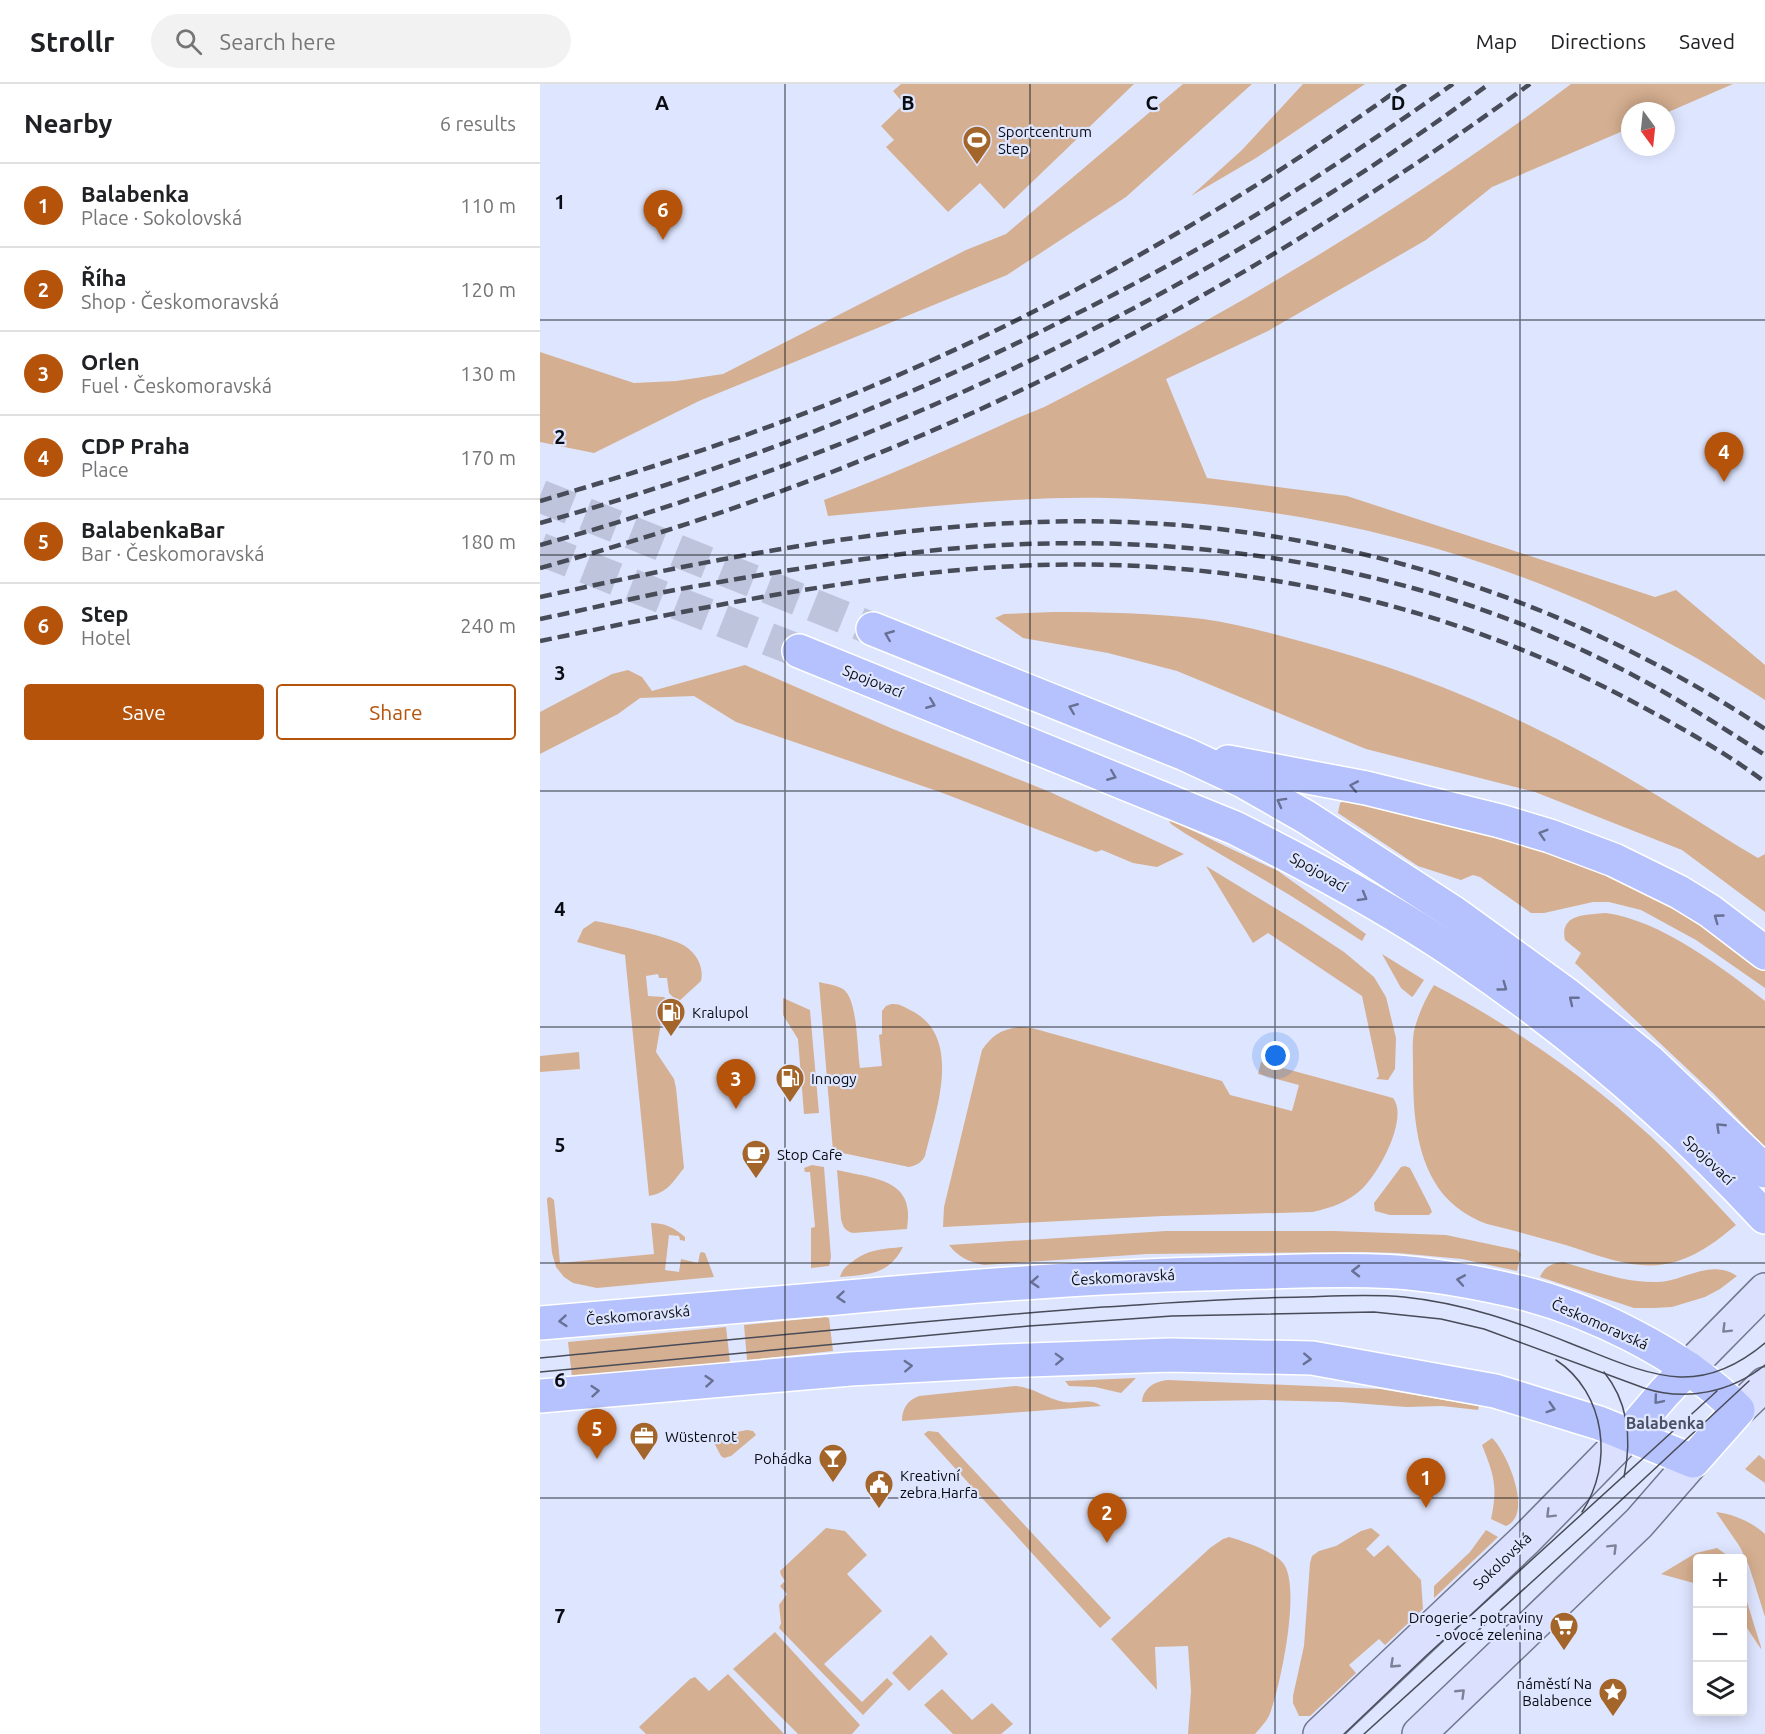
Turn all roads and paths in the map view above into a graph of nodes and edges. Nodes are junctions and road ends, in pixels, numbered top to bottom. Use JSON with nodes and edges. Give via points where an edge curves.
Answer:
{"nodes":[{"id":1,"x":873,"y":629,"type":"tunnel mouth"},
{"id":2,"x":799,"y":651,"type":"tunnel mouth"},
{"id":3,"x":1185,"y":754,"type":"junction"},
{"id":4,"x":1765,"y":953,"type":"edge"},
{"id":5,"x":1764,"y":1170,"type":"edge"},
{"id":6,"x":1765,"y":1217,"type":"edge"},
{"id":7,"x":1765,"y":1290,"type":"edge"},
{"id":8,"x":540,"y":1323,"type":"edge"},
{"id":9,"x":1688,"y":1368,"type":"junction"},
{"id":10,"x":1765,"y":1384,"type":"edge"},
{"id":11,"x":540,"y":1396,"type":"edge"},
{"id":12,"x":1738,"y":1410,"type":"junction"},
{"id":13,"x":1629,"y":1434,"type":"junction"},
{"id":14,"x":1693,"y":1461,"type":"junction"},
{"id":15,"x":1320,"y":1734,"type":"edge"},
{"id":16,"x":1419,"y":1734,"type":"edge"}],
"edges":[{"from":3,"to":1,"type":"main road","name":"Spojovací","one_way":true},
{"from":2,"to":6,"type":"main road","name":"Spojovací","one_way":true,"via":[[1148,791],[1297,859],[1456,953],[1507,989],[1644,1099]]},
{"from":4,"to":3,"type":"main road","one_way":true,"via":[[1679,892],[1614,860],[1551,836],[1366,788]]},
{"from":5,"to":3,"type":"main road","name":"Spojovací","one_way":true,"via":[[1648,1060],[1509,951],[1306,817]]},
{"from":7,"to":9,"type":"main road","one_way":true},
{"from":9,"to":8,"type":"main road","name":"Českomoravská","one_way":true,"via":[[1610,1326],[1526,1293],[1414,1273],[1376,1271],[1050,1281]]},
{"from":9,"to":12,"type":"main road","name":"Českomoravská"},
{"from":9,"to":13,"type":"main road","one_way":true},
{"from":10,"to":12,"type":"main road"},
{"from":11,"to":13,"type":"main road","one_way":true,"via":[[850,1369],[1001,1361],[1170,1355],[1312,1358],[1495,1391]]},
{"from":12,"to":14,"type":"main road"},
{"from":13,"to":14,"type":"main road"},
{"from":13,"to":15,"type":"main road","name":"Sokolovská","one_way":true,"via":[[1526,1539]]},
{"from":16,"to":14,"type":"main road","one_way":true,"via":[[1639,1523]]}]}
